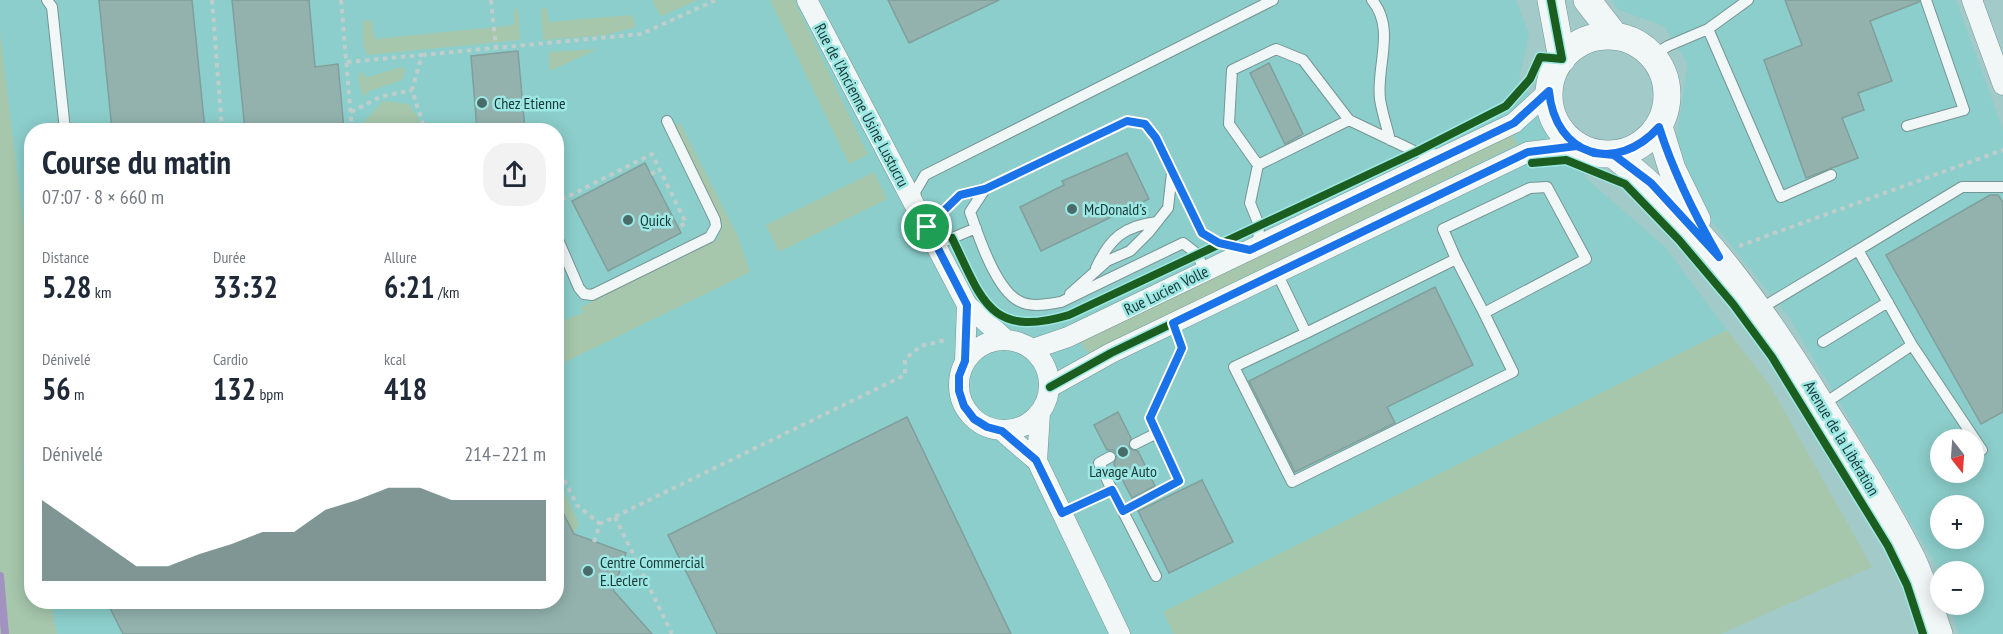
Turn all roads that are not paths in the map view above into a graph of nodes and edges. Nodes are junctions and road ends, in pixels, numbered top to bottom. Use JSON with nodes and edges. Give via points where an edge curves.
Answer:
{"nodes":[{"id":1,"x":47,"y":0,"type":"edge"},
{"id":2,"x":807,"y":0,"type":"edge"},
{"id":3,"x":1273,"y":0,"type":"edge"},
{"id":4,"x":1372,"y":0,"type":"edge"},
{"id":5,"x":1551,"y":0,"type":"edge"},
{"id":6,"x":1587,"y":0,"type":"edge"},
{"id":7,"x":1748,"y":0,"type":"edge"},
{"id":8,"x":1926,"y":0,"type":"edge"},
{"id":9,"x":1972,"y":0,"type":"edge"},
{"id":10,"x":1708,"y":29,"type":"junction"},
{"id":11,"x":1615,"y":36,"type":"junction"},
{"id":12,"x":1652,"y":56,"type":"junction"},
{"id":13,"x":1562,"y":59,"type":"junction"},
{"id":14,"x":2003,"y":85,"type":"edge"},
{"id":15,"x":1549,"y":91,"type":"junction"},
{"id":16,"x":1349,"y":120,"type":"junction"},
{"id":17,"x":667,"y":121,"type":"dead end"},
{"id":18,"x":64,"y":123,"type":"edge"},
{"id":19,"x":1907,"y":126,"type":"dead end"},
{"id":20,"x":1659,"y":127,"type":"junction"},
{"id":21,"x":1390,"y":140,"type":"junction"},
{"id":22,"x":1577,"y":146,"type":"junction"},
{"id":23,"x":1614,"y":155,"type":"junction"},
{"id":24,"x":1446,"y":156,"type":"junction"},
{"id":25,"x":1258,"y":165,"type":"junction"},
{"id":26,"x":1172,"y":172,"type":"junction"},
{"id":27,"x":1830,"y":176,"type":"dead end"},
{"id":28,"x":2003,"y":187,"type":"edge"},
{"id":29,"x":985,"y":189,"type":"junction"},
{"id":30,"x":923,"y":220,"type":"junction"},
{"id":31,"x":1157,"y":222,"type":"junction"},
{"id":32,"x":976,"y":228,"type":"junction"},
{"id":33,"x":936,"y":245,"type":"junction"},
{"id":34,"x":1254,"y":248,"type":"junction"},
{"id":35,"x":1858,"y":250,"type":"junction"},
{"id":36,"x":564,"y":254,"type":"edge"},
{"id":37,"x":1719,"y":257,"type":"junction"},
{"id":38,"x":1456,"y":259,"type":"junction"},
{"id":39,"x":1095,"y":271,"type":"junction"},
{"id":40,"x":1205,"y":271,"type":"junction"},
{"id":41,"x":1277,"y":273,"type":"junction"},
{"id":42,"x":1061,"y":302,"type":"junction"},
{"id":43,"x":1888,"y":302,"type":"junction"},
{"id":44,"x":967,"y":305,"type":"junction"},
{"id":45,"x":1760,"y":310,"type":"junction"},
{"id":46,"x":1484,"y":313,"type":"junction"},
{"id":47,"x":1173,"y":323,"type":"junction"},
{"id":48,"x":1306,"y":333,"type":"junction"},
{"id":49,"x":1005,"y":339,"type":"junction"},
{"id":50,"x":1823,"y":342,"type":"dead end"},
{"id":51,"x":1912,"y":345,"type":"junction"},
{"id":52,"x":1033,"y":349,"type":"junction"},
{"id":53,"x":965,"y":361,"type":"junction"},
{"id":54,"x":1050,"y":387,"type":"junction"},
{"id":55,"x":1822,"y":406,"type":"junction"},
{"id":56,"x":1040,"y":413,"type":"junction"},
{"id":57,"x":1968,"y":429,"type":"edge"},
{"id":58,"x":1002,"y":431,"type":"junction"},
{"id":59,"x":1157,"y":433,"type":"junction"},
{"id":60,"x":1135,"y":444,"type":"dead end"},
{"id":61,"x":1110,"y":457,"type":"dead end"},
{"id":62,"x":1036,"y":460,"type":"junction"},
{"id":63,"x":1112,"y":490,"type":"junction"},
{"id":64,"x":1123,"y":511,"type":"junction"},
{"id":65,"x":1062,"y":513,"type":"junction"},
{"id":66,"x":1156,"y":576,"type":"dead end"},
{"id":67,"x":1120,"y":634,"type":"edge"},
{"id":68,"x":1939,"y":634,"type":"edge"}],
"edges":[{"from":1,"to":18,"type":"lane","via":[[52,7]]},
{"from":2,"to":30,"type":"street","name":"Rue de l'Ancienne Usine Lustucru"},
{"from":3,"to":30,"type":"lane","via":[[925,175],[915,192]]},
{"from":4,"to":21,"type":"lane","via":[[1381,11],[1385,44],[1380,98]]},
{"from":5,"to":13,"type":"main road"},
{"from":6,"to":11,"type":"main road"},
{"from":7,"to":10,"type":"lane"},
{"from":8,"to":19,"type":"lane","via":[[1964,110]]},
{"from":9,"to":14,"type":"street"},
{"from":10,"to":12,"type":"lane"},
{"from":10,"to":27,"type":"lane","via":[[1781,197]]},
{"from":11,"to":12,"type":"main road","via":[[1642,46]]},
{"from":11,"to":13,"type":"main road","via":[[1595,38],[1576,46]]},
{"from":12,"to":20,"type":"main road","via":[[1663,71],[1668,90]]},
{"from":13,"to":15,"type":"main road"},
{"from":15,"to":22,"type":"main road","via":[[1556,123]]},
{"from":15,"to":24,"type":"street","name":"Rue Lucien Volle","via":[[1514,123]]},
{"from":16,"to":21,"type":"lane"},
{"from":16,"to":25,"type":"lane"},
{"from":16,"to":25,"type":"lane","via":[[1303,60],[1276,50],[1232,70],[1229,123]]},
{"from":17,"to":36,"type":"lane","via":[[715,220],[710,237],[592,295],[579,288]]},
{"from":20,"to":23,"type":"main road","via":[[1639,146]]},
{"from":20,"to":37,"type":"main road","name":"Avenue de la Libération","via":[[1672,169]]},
{"from":21,"to":24,"type":"lane","via":[[1416,152]]},
{"from":22,"to":23,"type":"main road"},
{"from":22,"to":41,"type":"street","via":[[1528,152]]},
{"from":23,"to":37,"type":"main road","name":"Avenue de la Libération","via":[[1651,183]]},
{"from":24,"to":34,"type":"street","name":"Rue Lucien Volle"},
{"from":25,"to":34,"type":"lane","via":[[1250,203],[1259,225]]},
{"from":26,"to":29,"type":"lane","via":[[1145,124],[1127,121]]},
{"from":26,"to":31,"type":"lane","via":[[1168,208]]},
{"from":26,"to":34,"type":"lane","via":[[1202,233],[1219,243]]},
{"from":28,"to":35,"type":"lane","via":[[1962,187]]},
{"from":29,"to":30,"type":"lane","via":[[960,195]]},
{"from":29,"to":32,"type":"lane","via":[[970,212]]},
{"from":30,"to":33,"type":"street","name":"Rue de l'Ancienne Usine Lustucru"},
{"from":31,"to":39,"type":"lane","via":[[1130,251]]},
{"from":31,"to":39,"type":"lane","via":[[1117,235],[1103,252]]},
{"from":32,"to":33,"type":"lane"},
{"from":32,"to":42,"type":"lane","via":[[999,280],[1018,301],[1042,305]]},
{"from":33,"to":44,"type":"street","name":"Rue de l'Ancienne Usine Lustucru"},
{"from":34,"to":40,"type":"street","name":"Rue Lucien Volle"},
{"from":35,"to":43,"type":"lane"},
{"from":35,"to":45,"type":"lane"},
{"from":37,"to":45,"type":"main road","name":"Avenue de la Libération"},
{"from":38,"to":46,"type":"lane"},
{"from":38,"to":46,"type":"lane","via":[[1443,229],[1530,188],[1547,187],[1586,258]]},
{"from":38,"to":48,"type":"lane"},
{"from":39,"to":42,"type":"lane"},
{"from":40,"to":42,"type":"lane","via":[[1197,254],[1183,243]]},
{"from":40,"to":52,"type":"street","name":"Rue Lucien Volle","via":[[1068,337]]},
{"from":41,"to":47,"type":"street"},
{"from":41,"to":48,"type":"lane"},
{"from":43,"to":50,"type":"lane"},
{"from":43,"to":51,"type":"lane"},
{"from":44,"to":49,"type":"street","name":"Rue de l'Ancienne Usine Lustucru"},
{"from":44,"to":53,"type":"street","name":"Rue de l'Ancienne Usine Lustucru"},
{"from":45,"to":55,"type":"main road","name":"Avenue de la Libération"},
{"from":46,"to":48,"type":"lane","via":[[1513,372],[1292,482],[1234,367]]},
{"from":47,"to":54,"type":"street"},
{"from":47,"to":59,"type":"lane","via":[[1182,348],[1150,418]]},
{"from":49,"to":52,"type":"street"},
{"from":49,"to":53,"type":"street","via":[[976,349]]},
{"from":51,"to":55,"type":"lane"},
{"from":51,"to":57,"type":"lane"},
{"from":52,"to":54,"type":"street","via":[[1049,373]]},
{"from":53,"to":58,"type":"street","via":[[959,376],[964,406],[974,419]]},
{"from":54,"to":56,"type":"street"},
{"from":55,"to":68,"type":"main road","name":"Avenue de la Libération","via":[[1912,559]]},
{"from":56,"to":58,"type":"street","via":[[1029,423]]},
{"from":56,"to":62,"type":"street"},
{"from":58,"to":62,"type":"street"},
{"from":59,"to":60,"type":"lane"},
{"from":59,"to":64,"type":"lane","via":[[1179,481]]},
{"from":61,"to":63,"type":"lane","via":[[1099,463]]},
{"from":62,"to":65,"type":"street"},
{"from":63,"to":64,"type":"lane"},
{"from":63,"to":65,"type":"lane"},
{"from":64,"to":66,"type":"lane"},
{"from":65,"to":67,"type":"street"}]}
